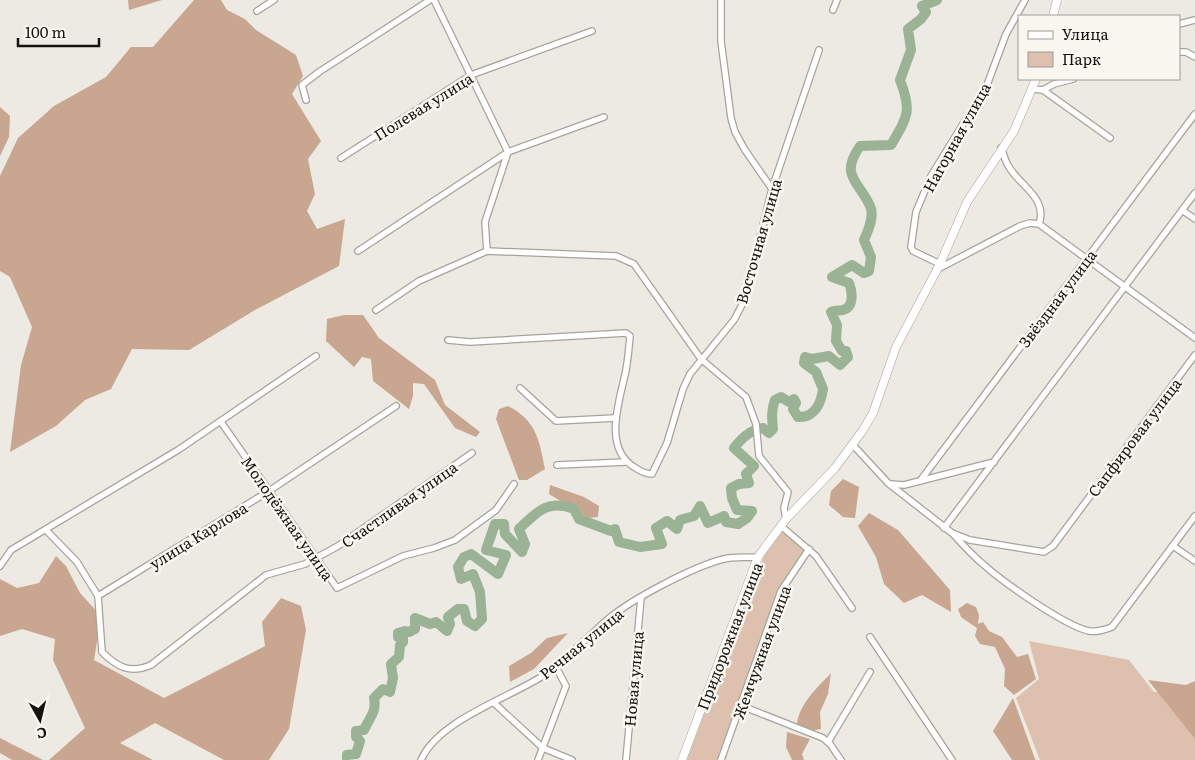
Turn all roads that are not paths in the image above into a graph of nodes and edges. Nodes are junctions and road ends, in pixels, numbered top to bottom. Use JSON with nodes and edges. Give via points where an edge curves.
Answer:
{"nodes":[{"id":1,"x":274,"y":0,"type":"edge"},
{"id":2,"x":430,"y":0,"type":"edge"},
{"id":3,"x":434,"y":0,"type":"edge"},
{"id":4,"x":721,"y":0,"type":"edge"},
{"id":5,"x":837,"y":0,"type":"edge"},
{"id":6,"x":1025,"y":0,"type":"edge"},
{"id":7,"x":1057,"y":0,"type":"edge"},
{"id":8,"x":833,"y":10,"type":"dead end"},
{"id":9,"x":257,"y":11,"type":"dead end"},
{"id":10,"x":1053,"y":15,"type":"edge"},
{"id":11,"x":1195,"y":20,"type":"edge"},
{"id":12,"x":1180,"y":24,"type":"edge"},
{"id":13,"x":592,"y":30,"type":"dead end"},
{"id":14,"x":819,"y":50,"type":"dead end"},
{"id":15,"x":1180,"y":52,"type":"edge"},
{"id":16,"x":1195,"y":56,"type":"edge"},
{"id":17,"x":471,"y":75,"type":"junction"},
{"id":18,"x":1036,"y":80,"type":"edge"},
{"id":19,"x":1069,"y":80,"type":"edge"},
{"id":20,"x":1033,"y":89,"type":"junction"},
{"id":21,"x":1043,"y":90,"type":"junction"},
{"id":22,"x":306,"y":100,"type":"dead end"},
{"id":23,"x":1195,"y":114,"type":"edge"},
{"id":24,"x":604,"y":117,"type":"dead end"},
{"id":25,"x":1110,"y":138,"type":"dead end"},
{"id":26,"x":1002,"y":148,"type":"junction"},
{"id":27,"x":508,"y":152,"type":"junction"},
{"id":28,"x":341,"y":158,"type":"dead end"},
{"id":29,"x":772,"y":189,"type":"junction"},
{"id":30,"x":1195,"y":193,"type":"edge"},
{"id":31,"x":1182,"y":210,"type":"junction"},
{"id":32,"x":1195,"y":219,"type":"edge"},
{"id":33,"x":1039,"y":224,"type":"junction"},
{"id":34,"x":358,"y":251,"type":"dead end"},
{"id":35,"x":487,"y":251,"type":"junction"},
{"id":36,"x":1087,"y":258,"type":"junction"},
{"id":37,"x":938,"y":267,"type":"junction"},
{"id":38,"x":1125,"y":286,"type":"junction"},
{"id":39,"x":376,"y":310,"type":"dead end"},
{"id":40,"x":1195,"y":338,"type":"edge"},
{"id":41,"x":448,"y":340,"type":"dead end"},
{"id":42,"x":1195,"y":355,"type":"edge"},
{"id":43,"x":316,"y":356,"type":"dead end"},
{"id":44,"x":701,"y":359,"type":"junction"},
{"id":45,"x":520,"y":388,"type":"dead end"},
{"id":46,"x":396,"y":406,"type":"dead end"},
{"id":47,"x":615,"y":418,"type":"junction"},
{"id":48,"x":220,"y":422,"type":"junction"},
{"id":49,"x":854,"y":445,"type":"junction"},
{"id":50,"x":472,"y":453,"type":"dead end"},
{"id":51,"x":626,"y":462,"type":"junction"},
{"id":52,"x":994,"y":462,"type":"junction"},
{"id":53,"x":556,"y":465,"type":"dead end"},
{"id":54,"x":920,"y":481,"type":"junction"},
{"id":55,"x":888,"y":483,"type":"junction"},
{"id":56,"x":514,"y":484,"type":"dead end"},
{"id":57,"x":269,"y":490,"type":"junction"},
{"id":58,"x":1195,"y":516,"type":"edge"},
{"id":59,"x":784,"y":522,"type":"junction"},
{"id":60,"x":944,"y":528,"type":"junction"},
{"id":61,"x":46,"y":530,"type":"junction"},
{"id":62,"x":952,"y":533,"type":"junction"},
{"id":63,"x":1173,"y":546,"type":"junction"},
{"id":64,"x":809,"y":549,"type":"junction"},
{"id":65,"x":758,"y":557,"type":"junction"},
{"id":66,"x":315,"y":558,"type":"junction"},
{"id":67,"x":1195,"y":561,"type":"edge"},
{"id":68,"x":0,"y":566,"type":"edge"},
{"id":69,"x":98,"y":596,"type":"junction"},
{"id":70,"x":641,"y":598,"type":"junction"},
{"id":71,"x":852,"y":608,"type":"dead end"},
{"id":72,"x":870,"y":637,"type":"dead end"},
{"id":73,"x":556,"y":667,"type":"junction"},
{"id":74,"x":870,"y":672,"type":"dead end"},
{"id":75,"x":494,"y":703,"type":"junction"},
{"id":76,"x":742,"y":706,"type":"junction"},
{"id":77,"x":828,"y":742,"type":"junction"},
{"id":78,"x":543,"y":748,"type":"junction"},
{"id":79,"x":421,"y":760,"type":"edge"},
{"id":80,"x":538,"y":760,"type":"edge"},
{"id":81,"x":572,"y":760,"type":"edge"},
{"id":82,"x":626,"y":760,"type":"edge"},
{"id":83,"x":682,"y":760,"type":"edge"},
{"id":84,"x":720,"y":760,"type":"edge"},
{"id":85,"x":841,"y":760,"type":"edge"},
{"id":86,"x":952,"y":760,"type":"edge"}],
"edges":[{"from":1,"to":9,"type":"street"},
{"from":2,"to":22,"type":"street","via":[[302,85]]},
{"from":3,"to":17,"type":"street"},
{"from":4,"to":29,"type":"street","via":[[721,41],[731,118],[745,150]]},
{"from":5,"to":8,"type":"street"},
{"from":6,"to":37,"type":"street","name":"Нагорная улица","via":[[1006,34],[986,85],[931,176],[916,212],[911,247]]},
{"from":7,"to":10,"type":"street"},
{"from":11,"to":12,"type":"street"},
{"from":13,"to":17,"type":"street","name":"Полевая улица"},
{"from":14,"to":29,"type":"street","name":"Восточная улица"},
{"from":15,"to":16,"type":"street"},
{"from":17,"to":27,"type":"street"},
{"from":17,"to":28,"type":"street","name":"Полевая улица"},
{"from":18,"to":20,"type":"street","name":"Придорожная улица"},
{"from":19,"to":21,"type":"street"},
{"from":20,"to":21,"type":"street"},
{"from":20,"to":26,"type":"street","name":"Придорожная улица","via":[[1014,131]]},
{"from":21,"to":25,"type":"street"},
{"from":23,"to":36,"type":"street","name":"Звёздная улица"},
{"from":24,"to":27,"type":"street"},
{"from":26,"to":33,"type":"street","via":[[1008,166],[1039,204]]},
{"from":26,"to":37,"type":"street","name":"Придорожная улица","via":[[967,202]]},
{"from":27,"to":34,"type":"street"},
{"from":27,"to":35,"type":"street","via":[[485,222]]},
{"from":29,"to":44,"type":"street","name":"Восточная улица","via":[[744,302],[734,320]]},
{"from":30,"to":31,"type":"street"},
{"from":31,"to":32,"type":"street"},
{"from":31,"to":38,"type":"street"},
{"from":33,"to":36,"type":"street"},
{"from":33,"to":37,"type":"street","via":[[1020,226]]},
{"from":35,"to":39,"type":"street","via":[[419,281]]},
{"from":35,"to":44,"type":"street","via":[[616,256],[634,264]]},
{"from":36,"to":38,"type":"street"},
{"from":36,"to":54,"type":"street","name":"Звёздная улица"},
{"from":37,"to":49,"type":"street","name":"Придорожная улица","via":[[896,347],[873,413]]},
{"from":38,"to":40,"type":"street"},
{"from":38,"to":52,"type":"street"},
{"from":41,"to":47,"type":"street","via":[[470,342],[626,333],[630,336],[629,344]]},
{"from":42,"to":62,"type":"street","name":"Сапфировая улица","via":[[1053,546],[1044,552],[970,540]]},
{"from":43,"to":48,"type":"street"},
{"from":44,"to":51,"type":"street","name":"Восточная улица","via":[[683,389],[667,443],[652,474],[645,474]]},
{"from":44,"to":59,"type":"street","via":[[746,397],[756,424],[762,463],[788,492]]},
{"from":45,"to":47,"type":"street","via":[[556,421]]},
{"from":46,"to":57,"type":"street","name":"улица Карлова"},
{"from":47,"to":51,"type":"street","via":[[616,435]]},
{"from":48,"to":57,"type":"street","name":"Молодёжная улица"},
{"from":48,"to":61,"type":"street"},
{"from":49,"to":55,"type":"street"},
{"from":49,"to":59,"type":"street","name":"Придорожная улица"},
{"from":50,"to":66,"type":"street","name":"Счастливая улица","via":[[338,546]]},
{"from":51,"to":53,"type":"street"},
{"from":52,"to":54,"type":"street"},
{"from":52,"to":60,"type":"street"},
{"from":54,"to":55,"type":"street","via":[[895,486]]},
{"from":55,"to":60,"type":"street"},
{"from":56,"to":66,"type":"street","name":"Молодёжная улица","via":[[496,510],[455,540],[403,556],[337,588]]},
{"from":57,"to":66,"type":"street","name":"Молодёжная улица"},
{"from":57,"to":69,"type":"street","name":"улица Карлова"},
{"from":58,"to":63,"type":"street"},
{"from":59,"to":64,"type":"street"},
{"from":59,"to":65,"type":"street","name":"Придорожная улица"},
{"from":60,"to":62,"type":"street"},
{"from":61,"to":68,"type":"street","via":[[11,550]]},
{"from":61,"to":69,"type":"street","via":[[77,562]]},
{"from":62,"to":63,"type":"street","via":[[984,566],[1069,623],[1089,631],[1112,627]]},
{"from":63,"to":67,"type":"street"},
{"from":64,"to":71,"type":"street"},
{"from":64,"to":76,"type":"street","name":"Жемчужная улица","via":[[781,591]]},
{"from":65,"to":70,"type":"street","name":"Речная улица","via":[[725,558],[695,569]]},
{"from":65,"to":83,"type":"street","name":"Придорожная улица"},
{"from":66,"to":69,"type":"street","name":"Счастливая улица","via":[[266,575],[151,665],[139,670],[112,662],[102,652]]},
{"from":70,"to":73,"type":"street","name":"Речная улица","via":[[608,619]]},
{"from":70,"to":82,"type":"street","name":"Новая улица"},
{"from":72,"to":86,"type":"street"},
{"from":73,"to":75,"type":"street","name":"Речная улица"},
{"from":73,"to":78,"type":"street","via":[[566,686]]},
{"from":74,"to":77,"type":"street"},
{"from":75,"to":78,"type":"street"},
{"from":75,"to":79,"type":"street","name":"Речная улица","via":[[463,718],[444,733]]},
{"from":76,"to":77,"type":"street"},
{"from":76,"to":84,"type":"street","name":"Жемчужная улица"},
{"from":77,"to":85,"type":"street"},
{"from":78,"to":80,"type":"street"},
{"from":78,"to":81,"type":"street"}]}
